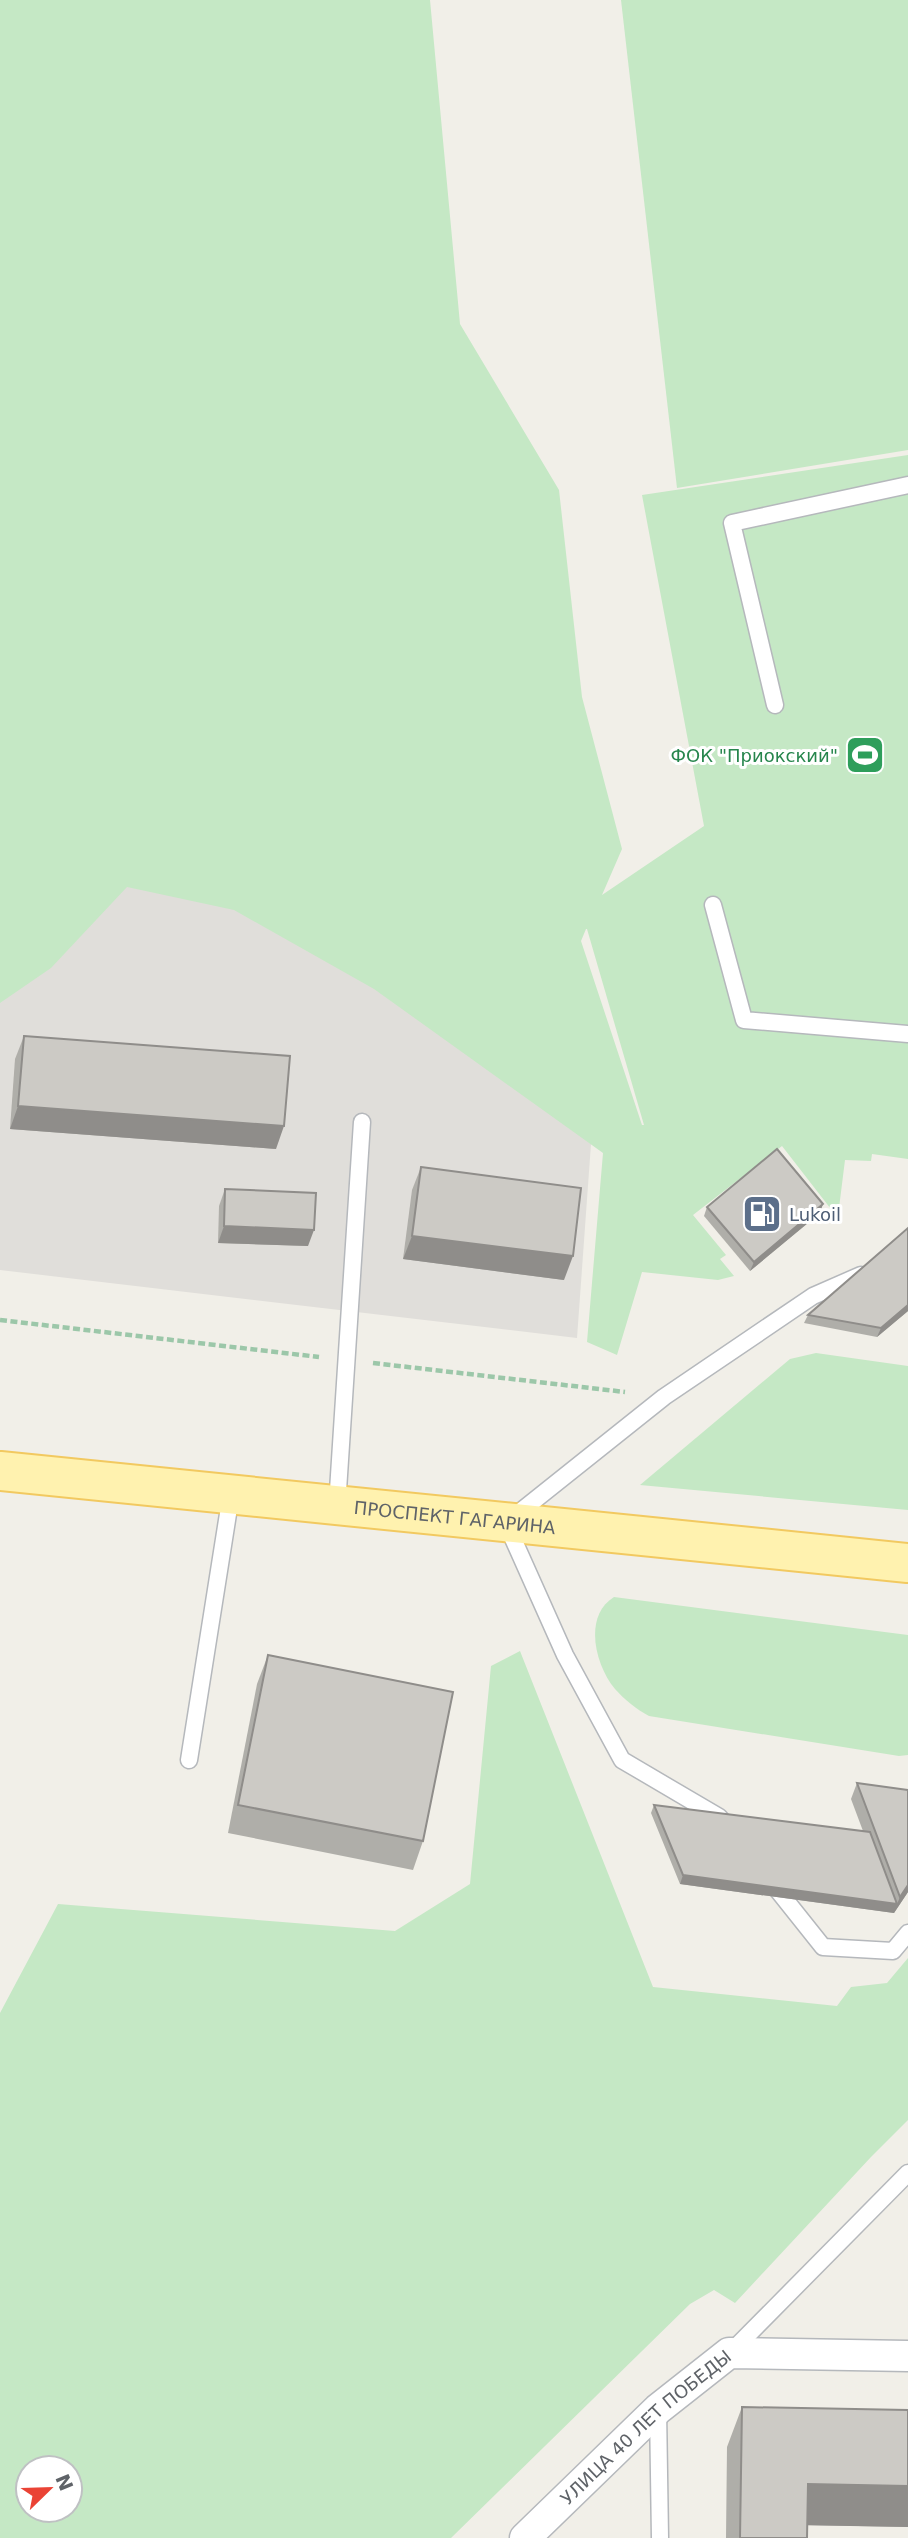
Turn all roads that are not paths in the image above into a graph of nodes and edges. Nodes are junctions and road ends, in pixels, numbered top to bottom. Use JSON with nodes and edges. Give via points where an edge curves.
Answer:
{"nodes":[{"id":1,"x":908,"y":485,"type":"edge"},
{"id":2,"x":775,"y":705,"type":"dead end"},
{"id":3,"x":713,"y":905,"type":"dead end"},
{"id":4,"x":908,"y":1034,"type":"edge"},
{"id":5,"x":362,"y":1122,"type":"dead end"},
{"id":6,"x":861,"y":1275,"type":"edge"},
{"id":7,"x":0,"y":1471,"type":"edge"},
{"id":8,"x":231,"y":1494,"type":"junction"},
{"id":9,"x":337,"y":1506,"type":"junction"},
{"id":10,"x":506,"y":1523,"type":"junction"},
{"id":11,"x":908,"y":1563,"type":"edge"},
{"id":12,"x":189,"y":1760,"type":"dead end"},
{"id":13,"x":737,"y":1839,"type":"edge"},
{"id":14,"x":762,"y":1871,"type":"edge"},
{"id":15,"x":908,"y":1933,"type":"edge"},
{"id":16,"x":908,"y":2173,"type":"edge"},
{"id":17,"x":729,"y":2353,"type":"junction"},
{"id":18,"x":908,"y":2356,"type":"edge"},
{"id":19,"x":658,"y":2409,"type":"junction"},
{"id":20,"x":524,"y":2538,"type":"edge"},
{"id":21,"x":660,"y":2538,"type":"edge"}],
"edges":[{"from":1,"to":2,"type":"lane","via":[[732,523]]},
{"from":3,"to":4,"type":"lane","via":[[744,1020]]},
{"from":5,"to":9,"type":"lane"},
{"from":6,"to":10,"type":"lane","via":[[813,1296],[664,1397]]},
{"from":7,"to":8,"type":"main road","name":"ПРОСПЕКТ ГАГАРИНА"},
{"from":8,"to":9,"type":"main road","name":"ПРОСПЕКТ ГАГАРИНА"},
{"from":8,"to":12,"type":"lane"},
{"from":9,"to":10,"type":"main road","name":"ПРОСПЕКТ ГАГАРИНА"},
{"from":10,"to":11,"type":"main road","name":"ПРОСПЕКТ ГАГАРИНА"},
{"from":10,"to":13,"type":"lane","via":[[565,1655],[622,1760],[719,1817]]},
{"from":14,"to":15,"type":"lane","via":[[822,1947],[893,1951]]},
{"from":16,"to":17,"type":"lane"},
{"from":17,"to":18,"type":"street","name":"УЛИЦА 40 ЛЕТ ПОБЕДЫ"},
{"from":17,"to":19,"type":"street","name":"УЛИЦА 40 ЛЕТ ПОБЕДЫ"},
{"from":19,"to":20,"type":"street","name":"УЛИЦА 40 ЛЕТ ПОБЕДЫ"},
{"from":19,"to":21,"type":"lane"}]}
